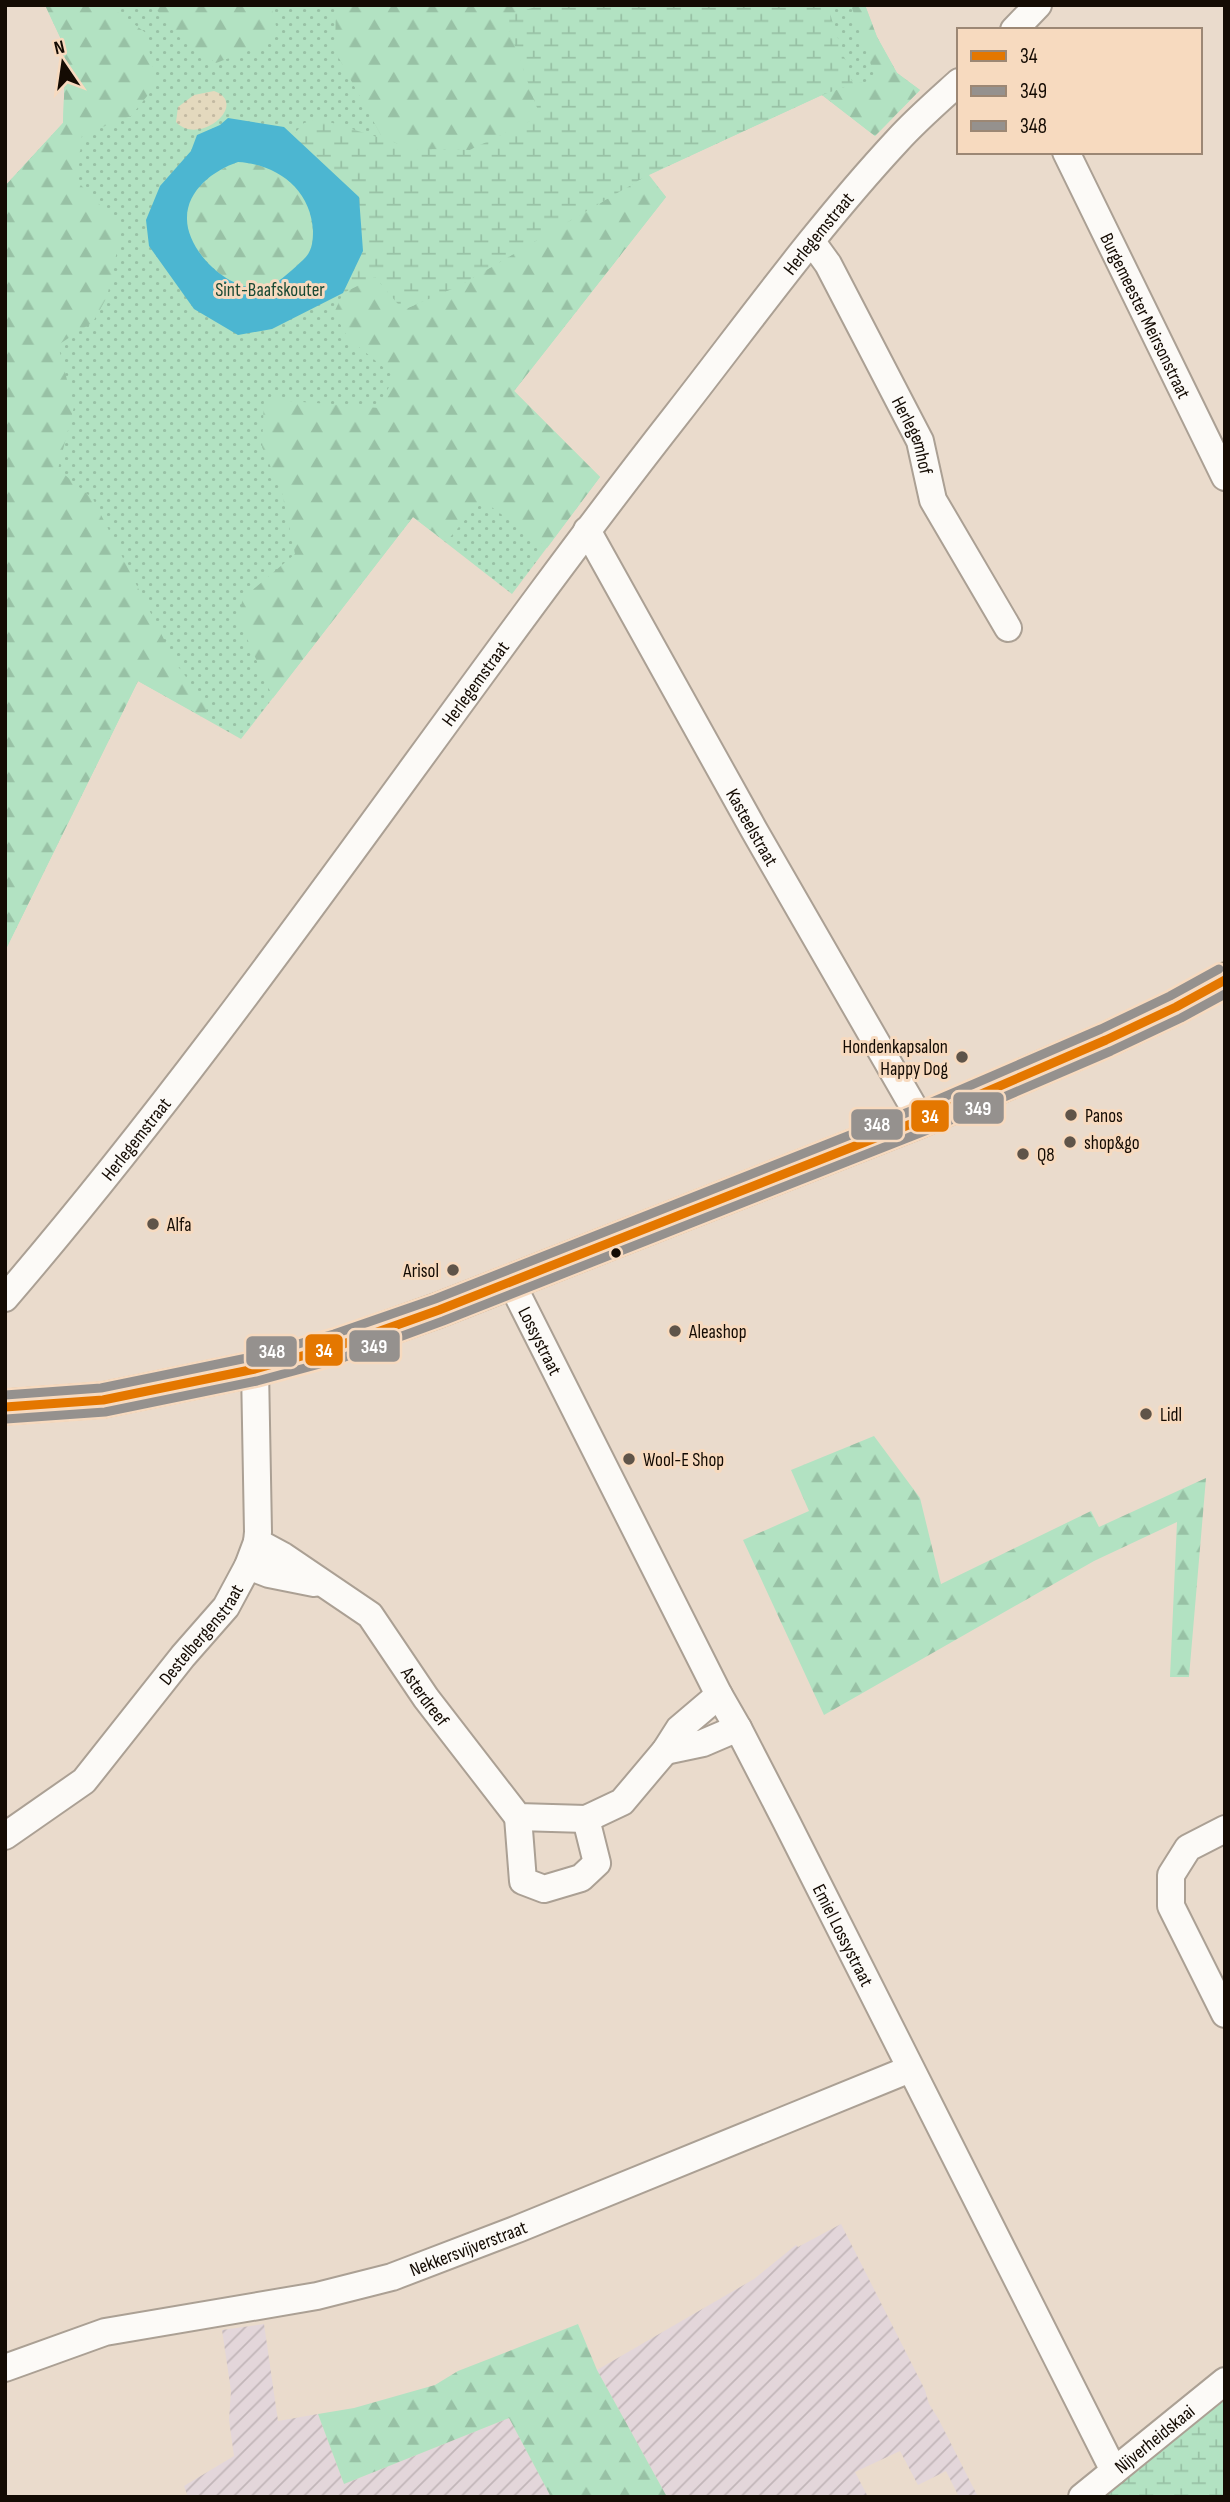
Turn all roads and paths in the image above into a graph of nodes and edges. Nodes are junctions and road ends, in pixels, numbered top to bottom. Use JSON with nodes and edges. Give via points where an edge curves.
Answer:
{"nodes":[{"id":1,"x":1038,"y":5,"type":"edge"},
{"id":2,"x":1016,"y":28,"type":"edge"},
{"id":3,"x":957,"y":84,"type":"edge"},
{"id":4,"x":1067,"y":154,"type":"edge"},
{"id":5,"x":812,"y":242,"type":"junction"},
{"id":6,"x":1225,"y":477,"type":"edge"},
{"id":7,"x":587,"y":530,"type":"junction"},
{"id":8,"x":1009,"y":628,"type":"dead end"},
{"id":9,"x":1225,"y":980,"type":"edge"},
{"id":10,"x":921,"y":1120,"type":"junction"},
{"id":11,"x":510,"y":1280,"type":"junction"},
{"id":12,"x":5,"y":1298,"type":"edge"},
{"id":13,"x":256,"y":1369,"type":"junction"},
{"id":14,"x":570,"y":1401,"type":"joint"},
{"id":15,"x":5,"y":1406,"type":"edge"},
{"id":16,"x":252,"y":1554,"type":"junction"},
{"id":17,"x":719,"y":1695,"type":"junction"},
{"id":18,"x":738,"y":1728,"type":"junction"},
{"id":19,"x":666,"y":1751,"type":"junction"},
{"id":20,"x":518,"y":1817,"type":"junction"},
{"id":21,"x":586,"y":1819,"type":"junction"},
{"id":22,"x":1225,"y":1829,"type":"edge"},
{"id":23,"x":5,"y":1836,"type":"edge"},
{"id":24,"x":1225,"y":2014,"type":"edge"},
{"id":25,"x":910,"y":2069,"type":"junction"},
{"id":26,"x":5,"y":2368,"type":"edge"},
{"id":27,"x":1225,"y":2381,"type":"edge"},
{"id":28,"x":1114,"y":2471,"type":"junction"},
{"id":29,"x":1082,"y":2497,"type":"edge"}],
"edges":[{"from":1,"to":2,"type":"street"},
{"from":3,"to":5,"type":"street","name":"Herlegemstraat","via":[[894,143]]},
{"from":4,"to":6,"type":"street","name":"Burgemeester Meirsonstraat"},
{"from":5,"to":7,"type":"street","name":"Herlegemstraat"},
{"from":5,"to":8,"type":"street","name":"Herlegemhof","via":[[828,264],[920,441],[933,500]]},
{"from":7,"to":10,"type":"street","name":"Kasteelstraat"},
{"from":7,"to":12,"type":"street","name":"Herlegemstraat","via":[[254,986],[127,1151]]},
{"from":9,"to":10,"type":"main road","via":[[1106,1040]]},
{"from":10,"to":11,"type":"main road"},
{"from":11,"to":13,"type":"main road","via":[[338,1346]]},
{"from":11,"to":14,"type":"street","name":"Lossystraat"},
{"from":13,"to":15,"type":"main road","via":[[103,1400]]},
{"from":13,"to":16,"type":"street","name":"Destelbergenstraat"},
{"from":14,"to":17,"type":"street","name":"Emiel Lossystraat"},
{"from":16,"to":20,"type":"street","name":"Asterdreef","via":[[269,1574],[323,1584],[370,1615],[426,1698]]},
{"from":16,"to":23,"type":"street","name":"Destelbergenstraat","via":[[226,1607],[84,1781]]},
{"from":17,"to":18,"type":"street","name":"Emiel Lossystraat"},
{"from":17,"to":19,"type":"street","via":[[678,1729]]},
{"from":18,"to":19,"type":"street","via":[[703,1743]]},
{"from":18,"to":25,"type":"street","name":"Emiel Lossystraat"},
{"from":19,"to":21,"type":"street","via":[[622,1802]]},
{"from":20,"to":21,"type":"street"},
{"from":20,"to":21,"type":"street","via":[[523,1881],[544,1889],[581,1878],[597,1863]]},
{"from":22,"to":24,"type":"street","via":[[1188,1847],[1171,1875],[1171,1906]]},
{"from":25,"to":26,"type":"street","name":"Nekkersvijverstraat","via":[[392,2277],[317,2296],[106,2332]]},
{"from":25,"to":28,"type":"street","name":"Emiel Lossystraat"},
{"from":27,"to":28,"type":"street","name":"Nijverheidskaai"},
{"from":28,"to":29,"type":"street","name":"Nijverheidskaai"}]}
